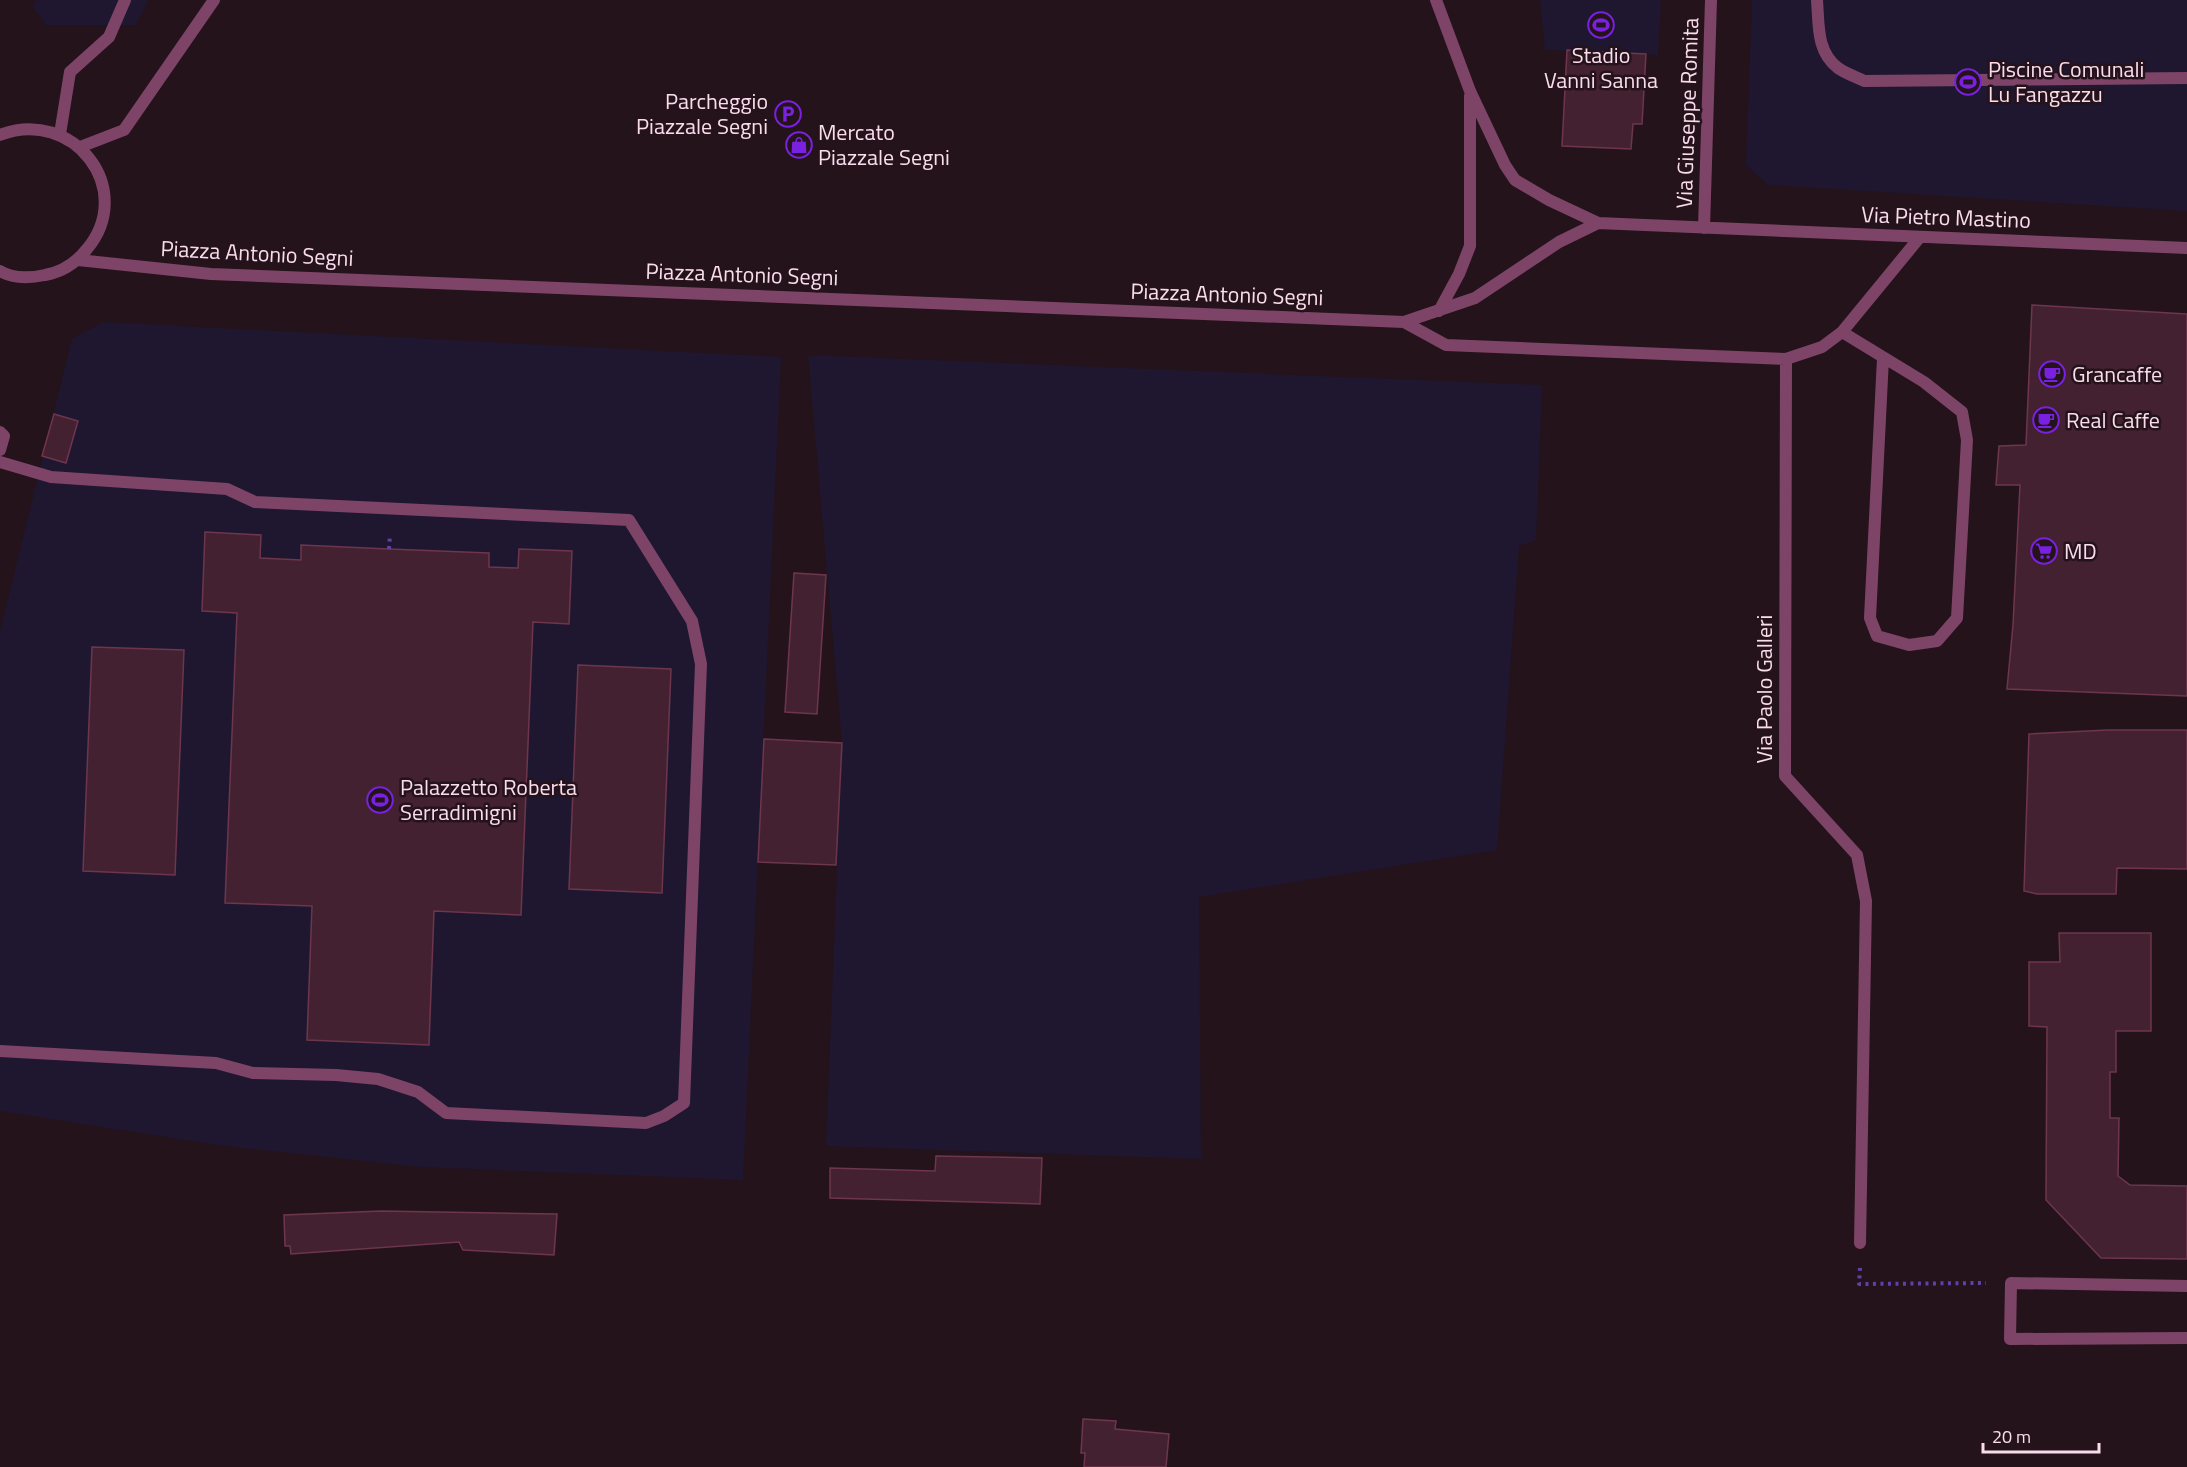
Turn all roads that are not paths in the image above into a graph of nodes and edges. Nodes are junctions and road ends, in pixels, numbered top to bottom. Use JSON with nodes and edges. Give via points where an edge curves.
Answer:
{"nodes":[{"id":1,"x":125,"y":0,"type":"edge"},
{"id":2,"x":214,"y":0,"type":"edge"},
{"id":3,"x":1436,"y":0,"type":"edge"},
{"id":4,"x":1712,"y":0,"type":"edge"},
{"id":5,"x":1817,"y":0,"type":"edge"},
{"id":6,"x":2187,"y":78,"type":"edge"},
{"id":7,"x":1470,"y":91,"type":"junction"},
{"id":8,"x":60,"y":134,"type":"junction"},
{"id":9,"x":0,"y":135,"type":"edge"},
{"id":10,"x":80,"y":147,"type":"junction"},
{"id":11,"x":1598,"y":223,"type":"junction"},
{"id":12,"x":1704,"y":228,"type":"junction"},
{"id":13,"x":1920,"y":237,"type":"junction"},
{"id":14,"x":2187,"y":248,"type":"edge"},
{"id":15,"x":78,"y":260,"type":"junction"},
{"id":16,"x":2,"y":273,"type":"edge"},
{"id":17,"x":1439,"y":310,"type":"junction"},
{"id":18,"x":1404,"y":322,"type":"junction"},
{"id":19,"x":1842,"y":332,"type":"junction"},
{"id":20,"x":1883,"y":358,"type":"junction"},
{"id":21,"x":1786,"y":359,"type":"junction"},
{"id":22,"x":0,"y":432,"type":"edge"},
{"id":23,"x":0,"y":450,"type":"edge"},
{"id":24,"x":0,"y":462,"type":"edge"},
{"id":25,"x":0,"y":1051,"type":"edge"},
{"id":26,"x":1860,"y":1243,"type":"road end"},
{"id":27,"x":2187,"y":1286,"type":"edge"},
{"id":28,"x":2187,"y":1338,"type":"edge"}],
"edges":[{"from":1,"to":8,"type":"street","via":[[109,37],[70,72]]},
{"from":2,"to":10,"type":"street","via":[[124,130]]},
{"from":3,"to":7,"type":"street","name":"Piazza Antonio Segni"},
{"from":4,"to":12,"type":"street","name":"Via Giuseppe Romita"},
{"from":5,"to":6,"type":"street","via":[[1823,50],[1837,67],[1864,81]]},
{"from":7,"to":11,"type":"street","name":"Piazza Antonio Segni","via":[[1515,180]]},
{"from":7,"to":17,"type":"street","via":[[1470,246]]},
{"from":8,"to":9,"type":"street","via":[[38,128],[15,129]]},
{"from":8,"to":10,"type":"street"},
{"from":10,"to":15,"type":"street","via":[[96,167],[104,191],[104,217],[94,241]]},
{"from":11,"to":12,"type":"street","name":"Piazza Antonio Segni"},
{"from":11,"to":17,"type":"street","name":"Piazza Antonio Segni","via":[[1559,242],[1474,298]]},
{"from":12,"to":13,"type":"street","name":"Via Pietro Mastino"},
{"from":13,"to":14,"type":"street","name":"Via Pietro Mastino"},
{"from":13,"to":19,"type":"street","name":"Piazza Antonio Segni"},
{"from":15,"to":16,"type":"street","via":[[56,273],[30,278]]},
{"from":15,"to":18,"type":"street","name":"Piazza Antonio Segni","via":[[211,274]]},
{"from":17,"to":18,"type":"street","name":"Piazza Antonio Segni"},
{"from":18,"to":21,"type":"street","name":"Piazza Antonio Segni","via":[[1446,345]]},
{"from":19,"to":20,"type":"street"},
{"from":19,"to":21,"type":"street","name":"Piazza Antonio Segni","via":[[1822,347]]},
{"from":20,"to":20,"type":"street","via":[[1924,382],[1962,412],[1967,440],[1957,618],[1936,640],[1909,645],[1877,636],[1870,618]]},
{"from":21,"to":26,"type":"street","name":"Via Paolo Galleri","via":[[1785,776],[1857,855],[1866,901]]},
{"from":22,"to":23,"type":"street"},
{"from":24,"to":25,"type":"street","via":[[51,477],[227,489],[255,502],[629,520],[692,621],[701,664],[684,1103],[664,1116],[646,1123],[446,1113],[418,1092],[378,1079],[253,1072],[216,1063]]},
{"from":27,"to":28,"type":"street","via":[[2011,1283],[2010,1339]]}]}
